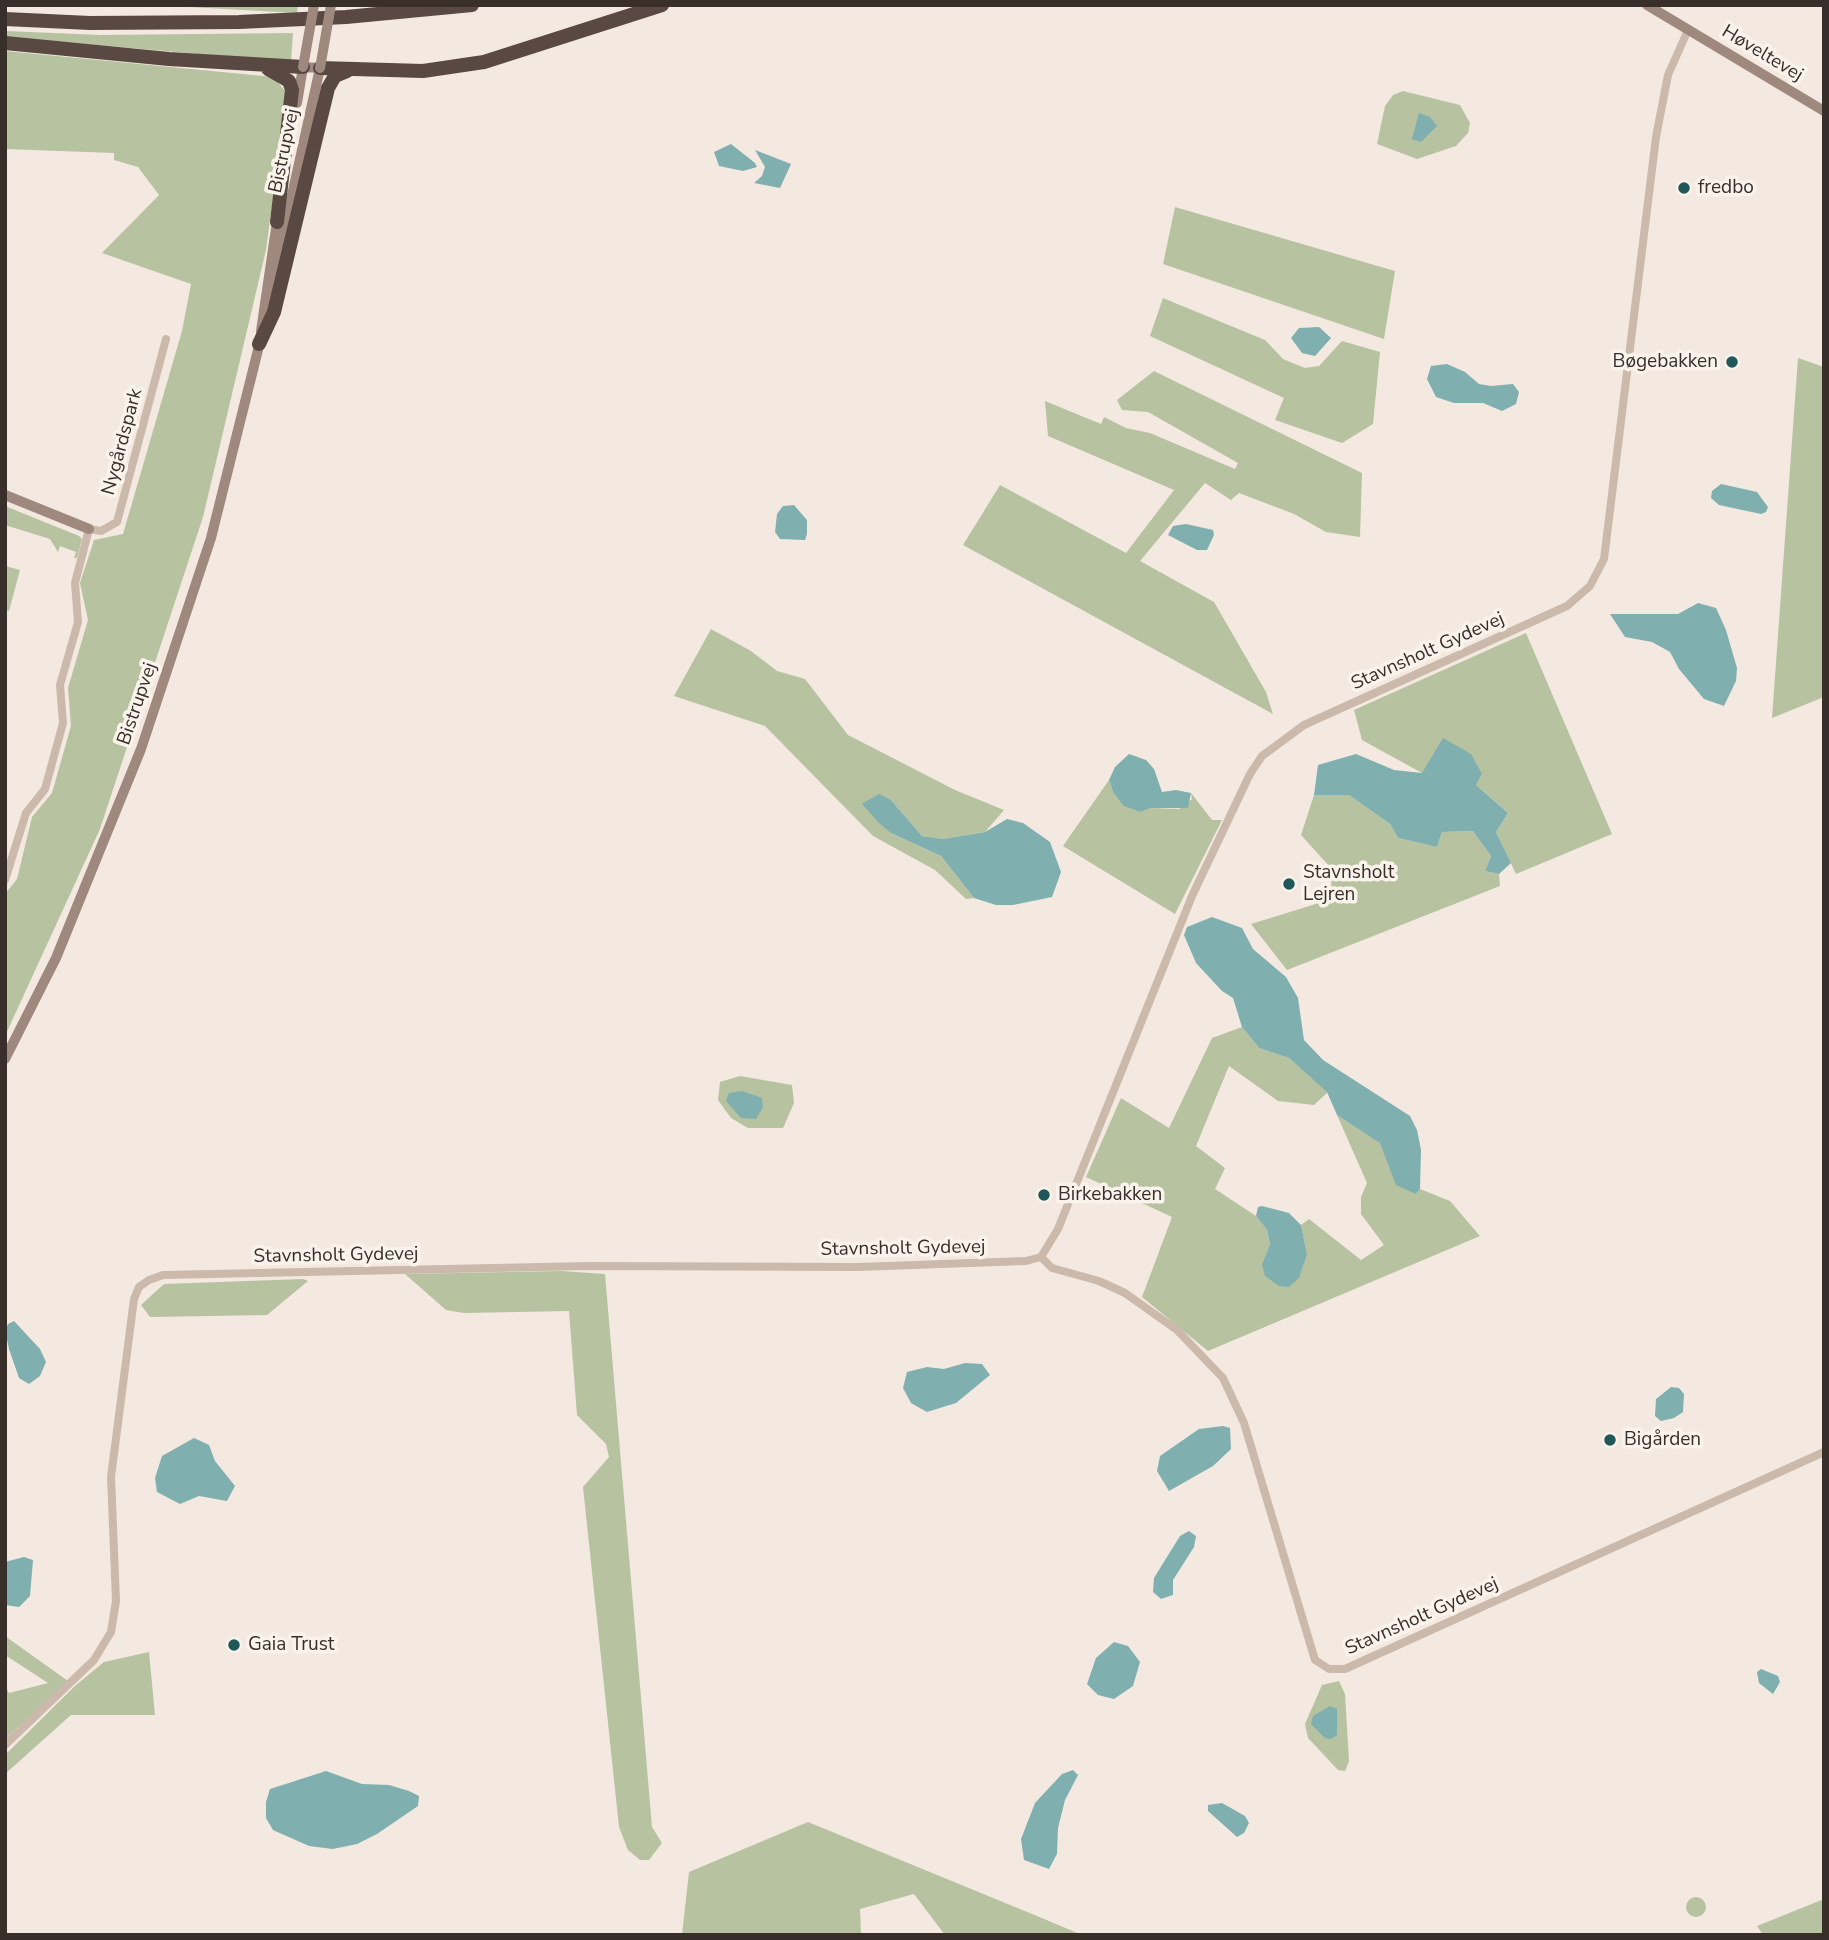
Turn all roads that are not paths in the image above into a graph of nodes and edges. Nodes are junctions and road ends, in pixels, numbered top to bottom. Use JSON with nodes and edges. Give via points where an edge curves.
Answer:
{"nodes":[{"id":1,"x":314,"y":5,"type":"edge"},
{"id":2,"x":331,"y":5,"type":"edge"},
{"id":3,"x":471,"y":5,"type":"edge"},
{"id":4,"x":662,"y":5,"type":"edge"},
{"id":5,"x":1651,"y":6,"type":"edge"},
{"id":6,"x":5,"y":19,"type":"edge"},
{"id":7,"x":1688,"y":30,"type":"junction"},
{"id":8,"x":5,"y":43,"type":"edge"},
{"id":9,"x":260,"y":66,"type":"junction"},
{"id":10,"x":303,"y":67,"type":"junction"},
{"id":11,"x":320,"y":68,"type":"junction"},
{"id":12,"x":347,"y":71,"type":"junction"},
{"id":13,"x":1824,"y":111,"type":"edge"},
{"id":14,"x":277,"y":222,"type":"junction"},
{"id":15,"x":166,"y":339,"type":"dead end"},
{"id":16,"x":259,"y":344,"type":"junction"},
{"id":17,"x":5,"y":495,"type":"edge"},
{"id":18,"x":89,"y":529,"type":"junction"},
{"id":19,"x":5,"y":880,"type":"edge"},
{"id":20,"x":5,"y":1059,"type":"edge"},
{"id":21,"x":1041,"y":1257,"type":"junction"},
{"id":22,"x":1824,"y":1452,"type":"edge"},
{"id":23,"x":5,"y":1745,"type":"edge"}],
"edges":[{"from":1,"to":10,"type":"main road","name":"Bistrupvej","bridge":true},
{"from":2,"to":11,"type":"main road","name":"Bistrupvej","bridge":true},
{"from":3,"to":6,"type":"highway","via":[[239,22]]},
{"from":4,"to":12,"type":"highway","via":[[484,62],[423,71]]},
{"from":5,"to":7,"type":"main road","name":"Høveltevej"},
{"from":7,"to":13,"type":"main road","name":"Høveltevej"},
{"from":7,"to":21,"type":"street","name":"Stavnsholt Gydevej","via":[[1668,75],[1656,137],[1604,559],[1590,586],[1567,606],[1304,725],[1262,756],[1192,895],[1059,1229]]},
{"from":8,"to":9,"type":"highway"},
{"from":9,"to":10,"type":"highway"},
{"from":9,"to":14,"type":"highway","via":[[282,75],[292,90]]},
{"from":10,"to":11,"type":"main road"},
{"from":10,"to":14,"type":"main road","name":"Bistrupvej"},
{"from":11,"to":12,"type":"highway"},
{"from":11,"to":16,"type":"main road","name":"Bistrupvej"},
{"from":12,"to":16,"type":"highway","via":[[335,76],[328,88],[280,291]]},
{"from":14,"to":16,"type":"main road","name":"Bistrupvej"},
{"from":15,"to":18,"type":"street","name":"Nygårdspark","via":[[117,522],[101,531]]},
{"from":16,"to":20,"type":"main road","name":"Bistrupvej","via":[[211,538],[141,749],[56,958]]},
{"from":17,"to":18,"type":"main road"},
{"from":18,"to":19,"type":"street","via":[[75,583],[78,622],[60,685],[63,723],[44,789],[26,813]]},
{"from":21,"to":22,"type":"street","name":"Stavnsholt Gydevej","via":[[1052,1268],[1125,1293],[1177,1330],[1223,1378],[1244,1423],[1315,1660],[1329,1669],[1345,1669]]},
{"from":21,"to":23,"type":"street","name":"Stavnsholt Gydevej","via":[[858,1267],[589,1266],[163,1275],[149,1280],[139,1287],[134,1299],[111,1477],[116,1601],[111,1632],[87,1667]]}]}
